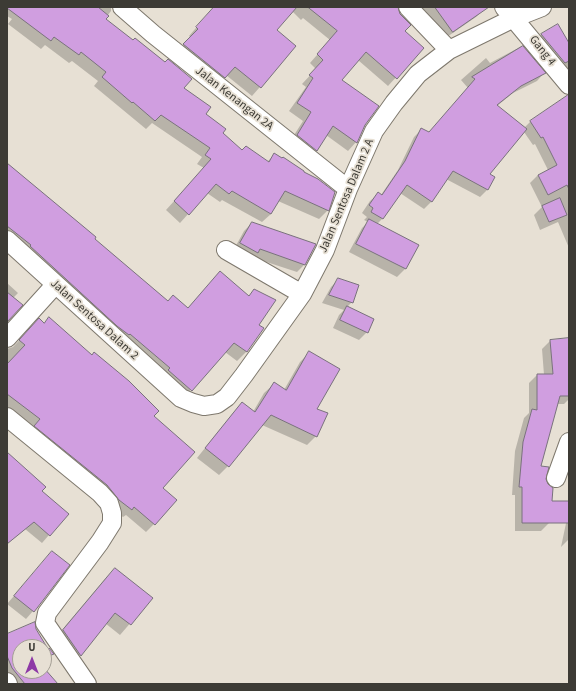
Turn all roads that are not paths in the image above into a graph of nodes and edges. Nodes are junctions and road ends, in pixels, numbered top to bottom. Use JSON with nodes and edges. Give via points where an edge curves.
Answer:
{"nodes":[{"id":1,"x":122,"y":7,"type":"edge"},
{"id":2,"x":408,"y":7,"type":"edge"},
{"id":3,"x":542,"y":7,"type":"edge"},
{"id":4,"x":509,"y":12,"type":"edge"},
{"id":5,"x":449,"y":50,"type":"junction"},
{"id":6,"x":569,"y":84,"type":"edge"},
{"id":7,"x":348,"y":189,"type":"junction"},
{"id":8,"x":7,"y":240,"type":"edge"},
{"id":9,"x":226,"y":250,"type":"dead end"},
{"id":10,"x":55,"y":285,"type":"junction"},
{"id":11,"x":302,"y":294,"type":"junction"},
{"id":12,"x":7,"y":338,"type":"edge"},
{"id":13,"x":182,"y":398,"type":"joint"},
{"id":14,"x":7,"y":417,"type":"edge"},
{"id":15,"x":569,"y":442,"type":"edge"},
{"id":16,"x":556,"y":478,"type":"dead end"},
{"id":17,"x":87,"y":684,"type":"edge"}],
"edges":[{"from":1,"to":7,"type":"street","name":"Jalan Kenangan 2A"},
{"from":2,"to":5,"type":"street"},
{"from":3,"to":4,"type":"street","name":"Jalan Sentosa Dalam 2 A"},
{"from":4,"to":5,"type":"street","name":"Jalan Sentosa Dalam 2 A"},
{"from":4,"to":6,"type":"street","name":"Gang 4"},
{"from":5,"to":7,"type":"street","name":"Jalan Sentosa Dalam 2 A","via":[[418,74],[394,103],[374,131]]},
{"from":7,"to":11,"type":"street","name":"Jalan Sentosa Dalam 2 A","via":[[326,250]]},
{"from":8,"to":10,"type":"street","name":"Jalan Sentosa Dalam 2"},
{"from":9,"to":11,"type":"street"},
{"from":10,"to":12,"type":"street"},
{"from":10,"to":13,"type":"street","name":"Jalan Sentosa Dalam 2"},
{"from":11,"to":13,"type":"street","name":"Jalan Sentosa Dalam 2 A","via":[[227,397],[217,404],[204,406]]},
{"from":14,"to":17,"type":"street","via":[[100,493],[111,508],[112,523],[47,613],[45,622]]},
{"from":15,"to":16,"type":"street"}]}
